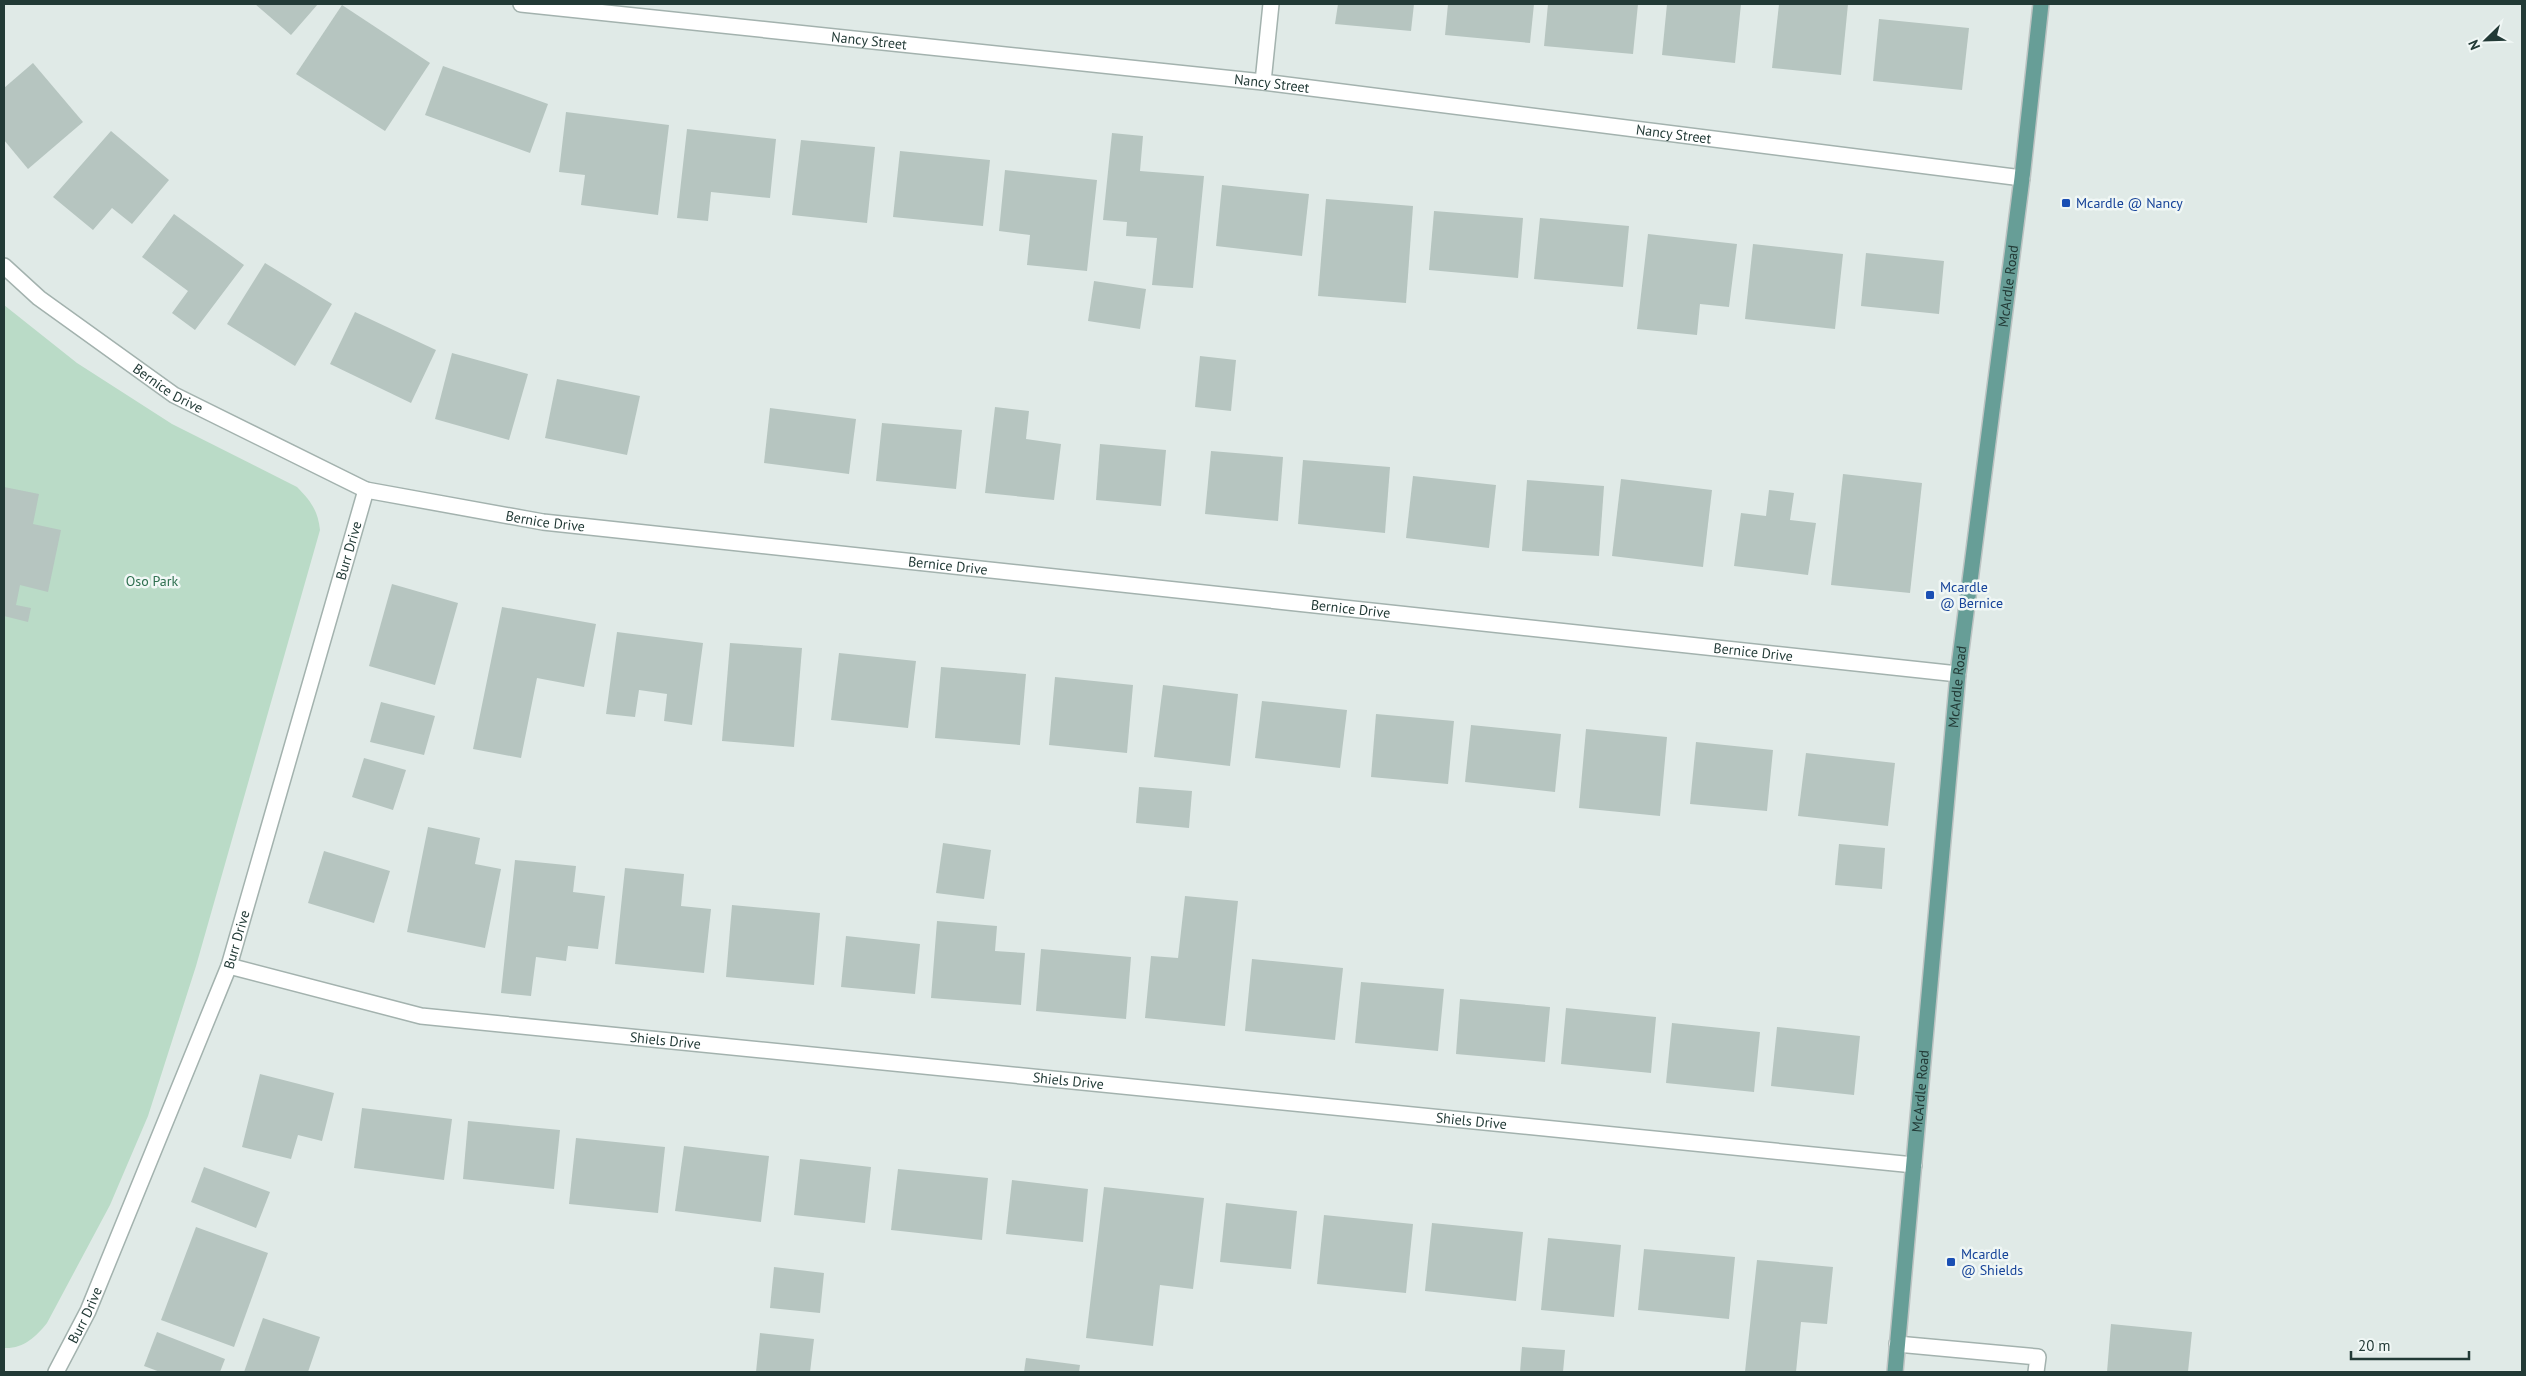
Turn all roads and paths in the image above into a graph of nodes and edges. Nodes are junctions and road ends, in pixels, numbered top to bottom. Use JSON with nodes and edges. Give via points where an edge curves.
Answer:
{"nodes":[{"id":1,"x":521,"y":4,"type":"edge"},
{"id":2,"x":1272,"y":4,"type":"edge"},
{"id":3,"x":2041,"y":4,"type":"edge"},
{"id":4,"x":1263,"y":82,"type":"junction"},
{"id":5,"x":2022,"y":178,"type":"junction"},
{"id":6,"x":4,"y":266,"type":"edge"},
{"id":7,"x":366,"y":490,"type":"junction"},
{"id":8,"x":1958,"y":674,"type":"junction"},
{"id":9,"x":229,"y":966,"type":"junction"},
{"id":10,"x":1914,"y":1165,"type":"junction"},
{"id":11,"x":1897,"y":1344,"type":"junction"},
{"id":12,"x":56,"y":1372,"type":"edge"},
{"id":13,"x":1894,"y":1372,"type":"edge"},
{"id":14,"x":2036,"y":1372,"type":"edge"}],
"edges":[{"from":1,"to":4,"type":"street","name":"Nancy Street"},
{"from":2,"to":4,"type":"street"},
{"from":3,"to":5,"type":"main road","name":"McArdle Road"},
{"from":4,"to":5,"type":"street","name":"Nancy Street"},
{"from":5,"to":8,"type":"main road","name":"McArdle Road"},
{"from":6,"to":7,"type":"street","name":"Bernice Drive","via":[[39,298],[174,395]]},
{"from":7,"to":8,"type":"street","name":"Bernice Drive","via":[[543,522]]},
{"from":7,"to":9,"type":"street","name":"Burr Drive"},
{"from":8,"to":10,"type":"main road","name":"McArdle Road"},
{"from":9,"to":10,"type":"street","name":"Shiels Drive","via":[[421,1016]]},
{"from":9,"to":12,"type":"street","name":"Burr Drive","via":[[88,1312]]},
{"from":10,"to":11,"type":"main road","name":"McArdle Road"},
{"from":11,"to":13,"type":"main road","name":"McArdle Road"},
{"from":11,"to":14,"type":"street","via":[[2038,1357]]}]}
